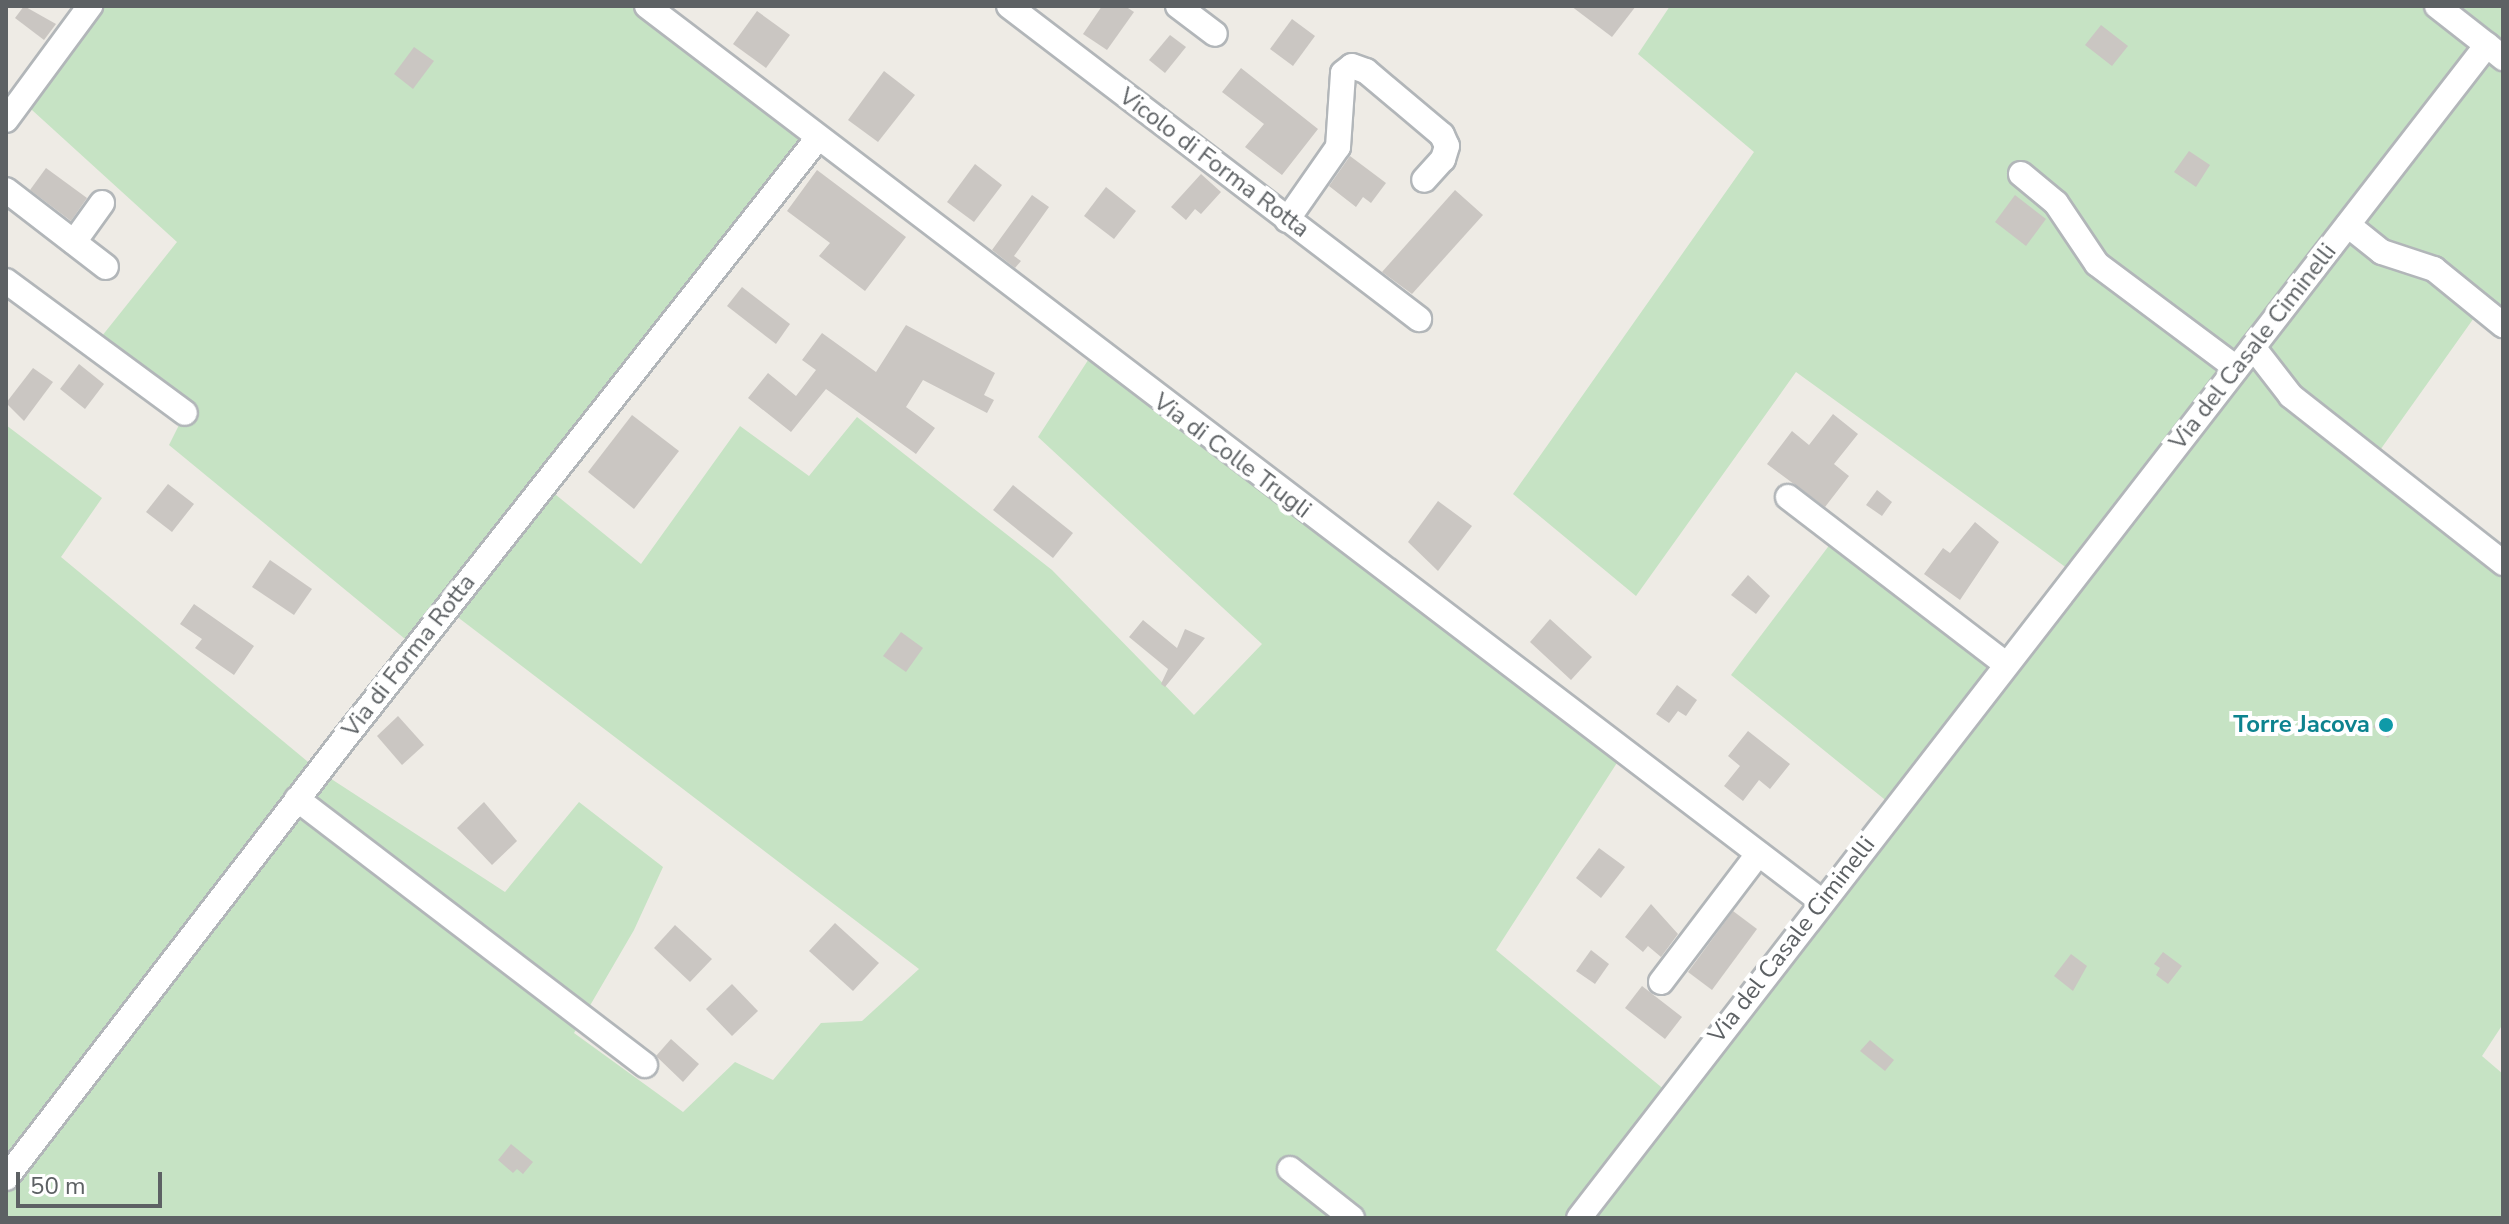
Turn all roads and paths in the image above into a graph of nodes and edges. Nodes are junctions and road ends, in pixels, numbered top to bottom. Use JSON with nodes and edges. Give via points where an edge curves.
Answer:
{"nodes":[{"id":1,"x":90,"y":6,"type":"edge"},
{"id":2,"x":647,"y":6,"type":"edge"},
{"id":3,"x":1009,"y":6,"type":"edge"},
{"id":4,"x":1178,"y":6,"type":"edge"},
{"id":5,"x":2437,"y":6,"type":"edge"},
{"id":6,"x":1215,"y":34,"type":"dead end"},
{"id":7,"x":2495,"y":52,"type":"edge"},
{"id":8,"x":6,"y":120,"type":"edge"},
{"id":9,"x":818,"y":138,"type":"junction"},
{"id":10,"x":2021,"y":174,"type":"dead end"},
{"id":11,"x":1424,"y":180,"type":"dead end"},
{"id":12,"x":6,"y":190,"type":"edge"},
{"id":13,"x":102,"y":203,"type":"dead end"},
{"id":14,"x":1287,"y":220,"type":"junction"},
{"id":15,"x":2348,"y":225,"type":"junction"},
{"id":16,"x":74,"y":242,"type":"junction"},
{"id":17,"x":106,"y":267,"type":"dead end"},
{"id":18,"x":6,"y":281,"type":"edge"},
{"id":19,"x":1419,"y":319,"type":"dead end"},
{"id":20,"x":2503,"y":325,"type":"edge"},
{"id":21,"x":2253,"y":347,"type":"junction"},
{"id":22,"x":2236,"y":368,"type":"junction"},
{"id":23,"x":185,"y":413,"type":"dead end"},
{"id":24,"x":1788,"y":497,"type":"dead end"},
{"id":25,"x":2503,"y":563,"type":"edge"},
{"id":26,"x":2006,"y":664,"type":"junction"},
{"id":27,"x":297,"y":799,"type":"junction"},
{"id":28,"x":1758,"y":854,"type":"junction"},
{"id":29,"x":1821,"y":901,"type":"junction"},
{"id":30,"x":1661,"y":982,"type":"dead end"},
{"id":31,"x":645,"y":1065,"type":"dead end"},
{"id":32,"x":9,"y":1167,"type":"edge"},
{"id":33,"x":1290,"y":1169,"type":"dead end"},
{"id":34,"x":1352,"y":1218,"type":"edge"},
{"id":35,"x":1579,"y":1218,"type":"edge"}],
"edges":[{"from":1,"to":8,"type":"street"},
{"from":2,"to":9,"type":"street","name":"Via di Colle Trugli"},
{"from":3,"to":14,"type":"street","name":"Vicolo di Forma Rotta"},
{"from":4,"to":6,"type":"street"},
{"from":5,"to":7,"type":"street"},
{"from":7,"to":15,"type":"street","name":"Via del Casale Ciminelli"},
{"from":9,"to":27,"type":"street","name":"Via di Forma Rotta"},
{"from":9,"to":28,"type":"street","name":"Via di Colle Trugli"},
{"from":10,"to":22,"type":"street","via":[[2056,203],[2097,264]]},
{"from":11,"to":14,"type":"street","via":[[1443,159],[1447,146],[1442,135],[1366,71],[1352,66],[1343,73],[1338,147]]},
{"from":12,"to":16,"type":"street"},
{"from":13,"to":16,"type":"street"},
{"from":14,"to":19,"type":"street","name":"Vicolo di Forma Rotta"},
{"from":15,"to":20,"type":"street","via":[[2382,252],[2434,269]]},
{"from":15,"to":21,"type":"street","name":"Via del Casale Ciminelli"},
{"from":16,"to":17,"type":"street"},
{"from":18,"to":23,"type":"street"},
{"from":21,"to":22,"type":"street","name":"Via del Casale Ciminelli"},
{"from":21,"to":25,"type":"street","via":[[2291,396]]},
{"from":22,"to":26,"type":"street","name":"Via del Casale Ciminelli"},
{"from":24,"to":26,"type":"street"},
{"from":26,"to":29,"type":"street","name":"Via del Casale Ciminelli"},
{"from":27,"to":31,"type":"street"},
{"from":27,"to":32,"type":"street","name":"Via di Forma Rotta"},
{"from":28,"to":29,"type":"street","name":"Via di Colle Trugli"},
{"from":28,"to":30,"type":"street"},
{"from":29,"to":35,"type":"street","name":"Via del Casale Ciminelli"},
{"from":33,"to":34,"type":"street"}]}
